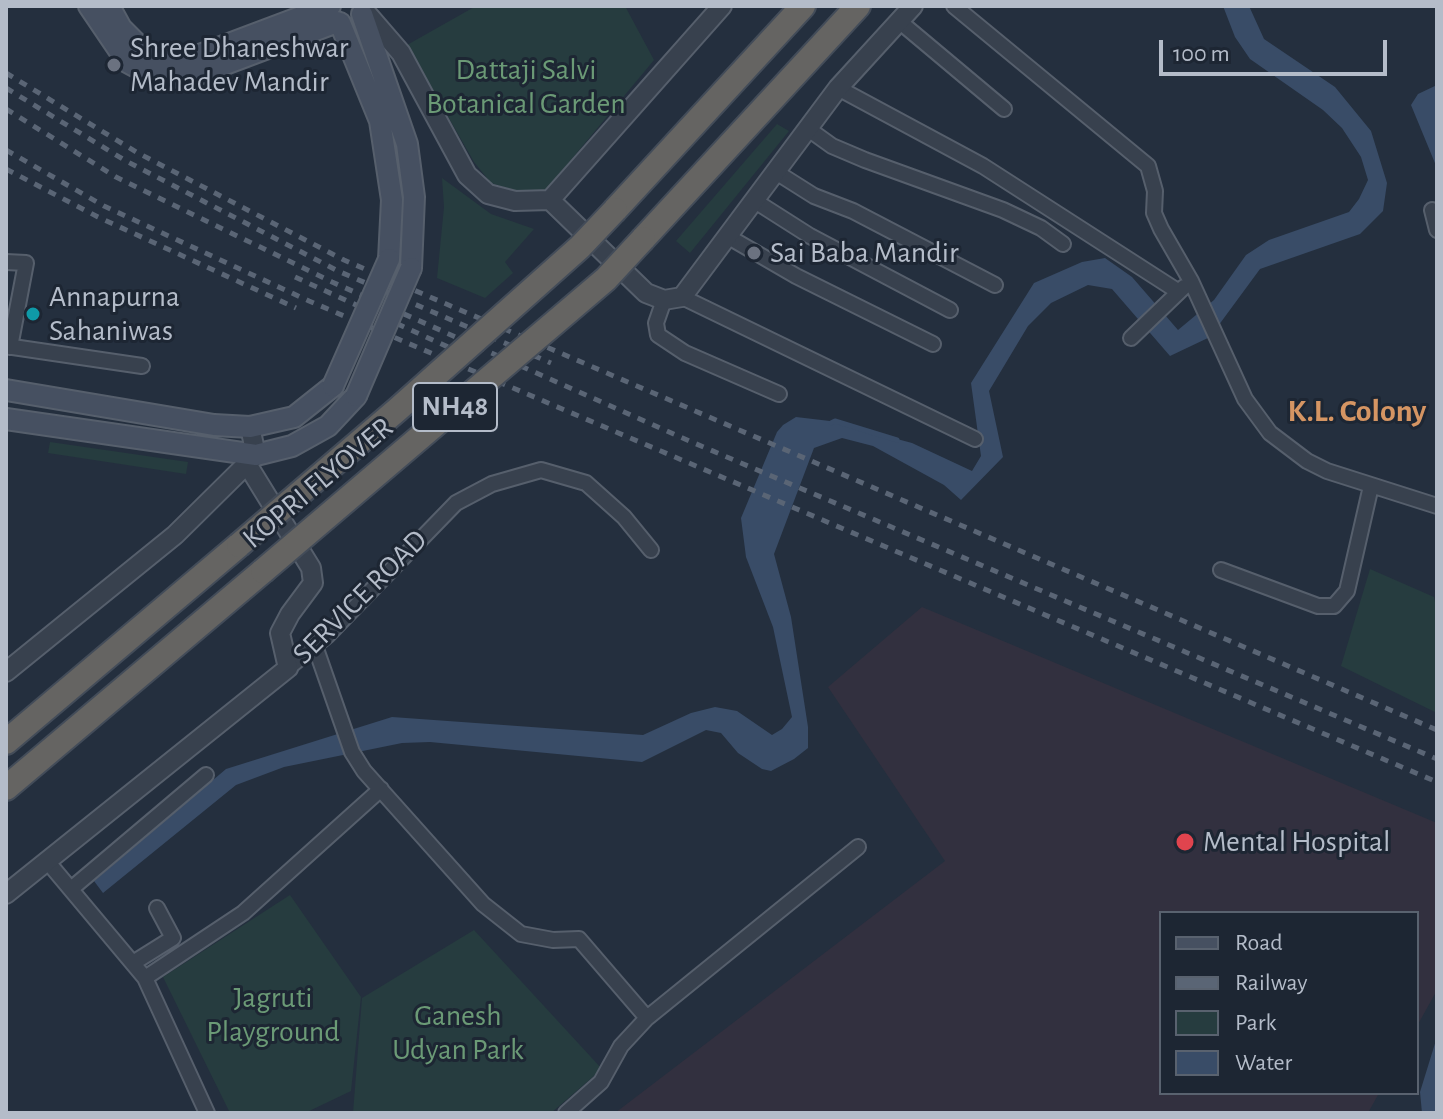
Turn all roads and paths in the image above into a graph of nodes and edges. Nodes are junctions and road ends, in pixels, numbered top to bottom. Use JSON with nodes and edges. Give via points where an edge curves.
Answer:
{"nodes":[{"id":1,"x":89,"y":6,"type":"edge"},
{"id":2,"x":109,"y":6,"type":"edge"},
{"id":3,"x":722,"y":6,"type":"edge"},
{"id":4,"x":803,"y":6,"type":"edge"},
{"id":5,"x":858,"y":6,"type":"edge"},
{"id":6,"x":913,"y":6,"type":"edge"},
{"id":7,"x":954,"y":6,"type":"edge"},
{"id":8,"x":363,"y":10,"type":"edge"},
{"id":9,"x":334,"y":14,"type":"edge"},
{"id":10,"x":899,"y":21,"type":"junction"},
{"id":11,"x":113,"y":31,"type":"junction"},
{"id":12,"x":838,"y":88,"type":"junction"},
{"id":13,"x":1004,"y":109,"type":"dead end"},
{"id":14,"x":807,"y":128,"type":"junction"},
{"id":15,"x":776,"y":172,"type":"junction"},
{"id":16,"x":550,"y":200,"type":"junction"},
{"id":17,"x":755,"y":201,"type":"junction"},
{"id":18,"x":1432,"y":210,"type":"dead end"},
{"id":19,"x":1437,"y":230,"type":"edge"},
{"id":20,"x":727,"y":236,"type":"junction"},
{"id":21,"x":1063,"y":244,"type":"dead end"},
{"id":22,"x":6,"y":262,"type":"edge"},
{"id":23,"x":1191,"y":281,"type":"junction"},
{"id":24,"x":995,"y":285,"type":"dead end"},
{"id":25,"x":1179,"y":292,"type":"junction"},
{"id":26,"x":673,"y":298,"type":"junction"},
{"id":27,"x":950,"y":310,"type":"dead end"},
{"id":28,"x":1131,"y":338,"type":"dead end"},
{"id":29,"x":933,"y":344,"type":"dead end"},
{"id":30,"x":8,"y":346,"type":"edge"},
{"id":31,"x":142,"y":366,"type":"dead end"},
{"id":32,"x":12,"y":392,"type":"edge"},
{"id":33,"x":779,"y":394,"type":"dead end"},
{"id":34,"x":11,"y":418,"type":"edge"},
{"id":35,"x":250,"y":427,"type":"junction"},
{"id":36,"x":975,"y":439,"type":"dead end"},
{"id":37,"x":251,"y":460,"type":"junction"},
{"id":38,"x":1371,"y":486,"type":"junction"},
{"id":39,"x":1437,"y":506,"type":"edge"},
{"id":40,"x":651,"y":550,"type":"dead end"},
{"id":41,"x":1221,"y":570,"type":"dead end"},
{"id":42,"x":315,"y":646,"type":"junction"},
{"id":43,"x":288,"y":668,"type":"junction"},
{"id":44,"x":6,"y":672,"type":"edge"},
{"id":45,"x":6,"y":742,"type":"edge"},
{"id":46,"x":206,"y":775,"type":"dead end"},
{"id":47,"x":6,"y":788,"type":"edge"},
{"id":48,"x":381,"y":789,"type":"junction"},
{"id":49,"x":858,"y":847,"type":"dead end"},
{"id":50,"x":47,"y":861,"type":"junction"},
{"id":51,"x":71,"y":889,"type":"junction"},
{"id":52,"x":6,"y":894,"type":"edge"},
{"id":53,"x":157,"y":908,"type":"dead end"},
{"id":54,"x":133,"y":963,"type":"junction"},
{"id":55,"x":145,"y":978,"type":"junction"},
{"id":56,"x":647,"y":1018,"type":"junction"},
{"id":57,"x":207,"y":1113,"type":"edge"},
{"id":58,"x":566,"y":1113,"type":"edge"}],
"edges":[{"from":1,"to":11,"type":"main road"},
{"from":2,"to":11,"type":"main road"},
{"from":3,"to":16,"type":"street"},
{"from":4,"to":45,"type":"highway","name":"KOPRI FLYOVER","number":"NH48","bridge":true,"via":[[580,247]]},
{"from":5,"to":47,"type":"highway","name":"KOPRI FLYOVER","number":"NH48","bridge":true,"via":[[606,279]]},
{"from":6,"to":10,"type":"street"},
{"from":7,"to":23,"type":"street","via":[[1148,166],[1154,213]]},
{"from":8,"to":9,"type":"main road","via":[[355,22]]},
{"from":8,"to":16,"type":"street","via":[[401,53],[467,175],[488,194],[515,201]]},
{"from":8,"to":37,"type":"main road","bridge":true,"via":[[407,144],[414,197],[411,268],[356,396],[328,426]]},
{"from":9,"to":11,"type":"main road","via":[[193,67],[151,75],[127,62]]},
{"from":9,"to":35,"type":"main road","bridge":true,"via":[[380,121],[392,200],[389,259],[333,386],[294,417]]},
{"from":10,"to":12,"type":"street"},
{"from":10,"to":13,"type":"street"},
{"from":12,"to":14,"type":"street"},
{"from":12,"to":25,"type":"street","via":[[983,166]]},
{"from":14,"to":15,"type":"street"},
{"from":14,"to":21,"type":"street","via":[[865,160],[1003,210]]},
{"from":15,"to":17,"type":"street"},
{"from":15,"to":24,"type":"street"},
{"from":16,"to":26,"type":"street","via":[[646,293]]},
{"from":17,"to":20,"type":"street"},
{"from":17,"to":27,"type":"street"},
{"from":18,"to":19,"type":"street"},
{"from":20,"to":26,"type":"street"},
{"from":20,"to":29,"type":"street"},
{"from":22,"to":30,"type":"street","via":[[26,263]]},
{"from":23,"to":25,"type":"street"},
{"from":23,"to":38,"type":"street","via":[[1245,399],[1270,433],[1307,461]]},
{"from":25,"to":28,"type":"street"},
{"from":26,"to":33,"type":"street","via":[[656,323],[658,335],[685,353]]},
{"from":26,"to":36,"type":"street"},
{"from":30,"to":31,"type":"street"},
{"from":32,"to":35,"type":"main road"},
{"from":34,"to":37,"type":"main road"},
{"from":35,"to":37,"type":"street"},
{"from":37,"to":43,"type":"street","via":[[311,568],[313,583],[280,633]]},
{"from":37,"to":44,"type":"street","via":[[175,535]]},
{"from":38,"to":39,"type":"street"},
{"from":38,"to":41,"type":"street","via":[[1347,591],[1334,606],[1318,606]]},
{"from":40,"to":42,"type":"street","name":"SERVICE ROAD","via":[[586,483],[541,470],[492,484],[456,503]]},
{"from":42,"to":43,"type":"street","name":"SERVICE ROAD"},
{"from":42,"to":48,"type":"street","via":[[352,752]]},
{"from":43,"to":50,"type":"street","name":"SERVICE ROAD"},
{"from":46,"to":51,"type":"street"},
{"from":48,"to":55,"type":"street","via":[[243,913]]},
{"from":48,"to":56,"type":"street","via":[[483,904],[521,934],[579,939]]},
{"from":49,"to":56,"type":"street"},
{"from":50,"to":51,"type":"street"},
{"from":50,"to":52,"type":"street","name":"SERVICE ROAD"},
{"from":51,"to":54,"type":"street"},
{"from":53,"to":54,"type":"street","via":[[173,938]]},
{"from":54,"to":55,"type":"street"},
{"from":55,"to":57,"type":"street"},
{"from":56,"to":58,"type":"street","via":[[621,1046],[601,1082]]}]}
